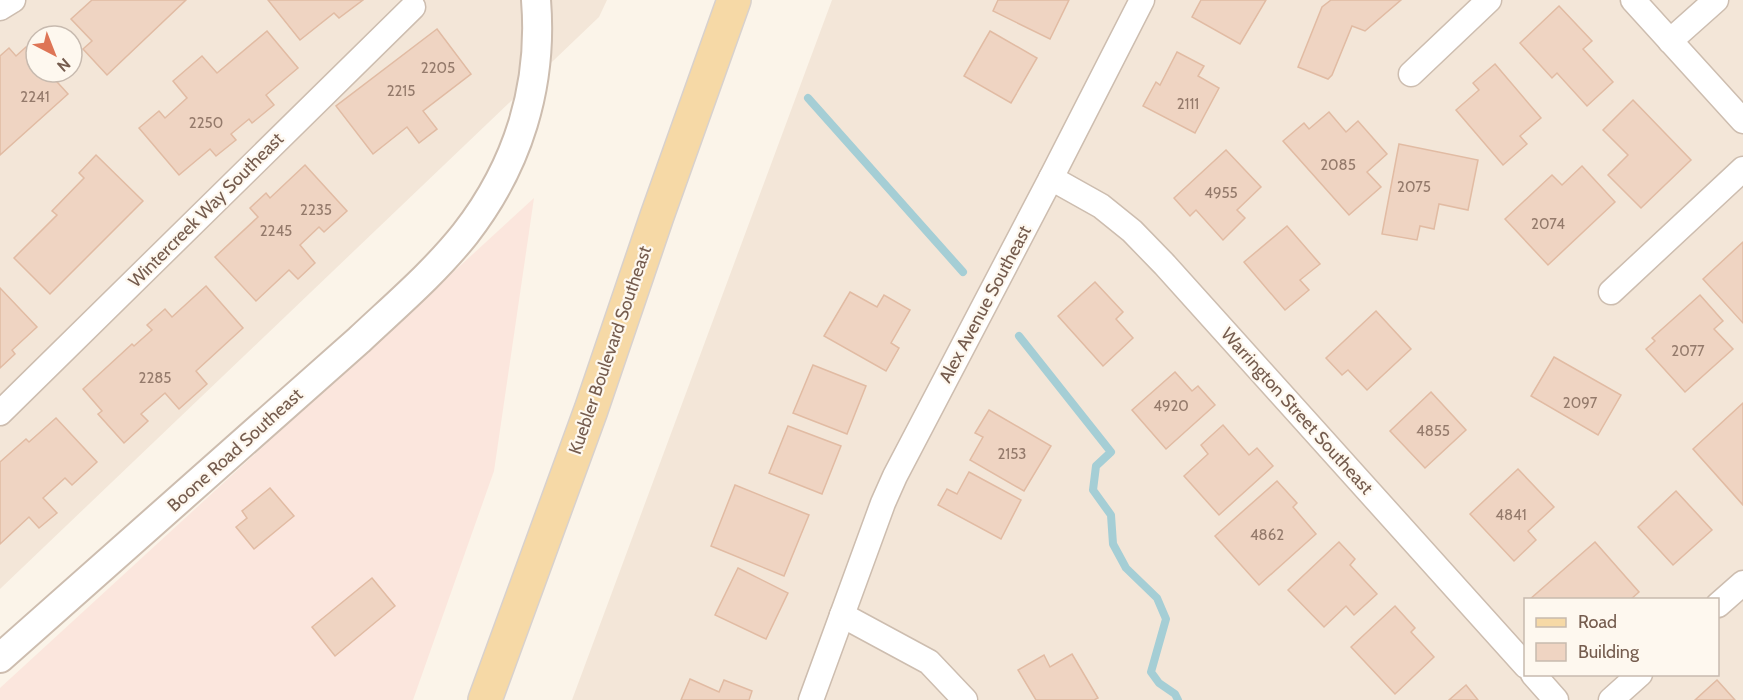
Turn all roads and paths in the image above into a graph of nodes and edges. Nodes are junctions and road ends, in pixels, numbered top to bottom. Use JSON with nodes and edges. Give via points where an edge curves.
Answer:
{"nodes":[{"id":1,"x":13,"y":0,"type":"edge"},
{"id":2,"x":536,"y":0,"type":"edge"},
{"id":3,"x":734,"y":0,"type":"edge"},
{"id":4,"x":1142,"y":0,"type":"edge"},
{"id":5,"x":1489,"y":0,"type":"edge"},
{"id":6,"x":1633,"y":0,"type":"edge"},
{"id":7,"x":1716,"y":0,"type":"edge"},
{"id":8,"x":413,"y":7,"type":"dead end"},
{"id":9,"x":0,"y":8,"type":"edge"},
{"id":10,"x":1670,"y":42,"type":"junction"},
{"id":11,"x":1411,"y":74,"type":"dead end"},
{"id":12,"x":1743,"y":121,"type":"edge"},
{"id":13,"x":1743,"y":169,"type":"edge"},
{"id":14,"x":1051,"y":178,"type":"junction"},
{"id":15,"x":1611,"y":292,"type":"dead end"},
{"id":16,"x":0,"y":413,"type":"edge"},
{"id":17,"x":1743,"y":583,"type":"edge"},
{"id":18,"x":1719,"y":604,"type":"edge"},
{"id":19,"x":842,"y":615,"type":"junction"},
{"id":20,"x":2,"y":654,"type":"edge"},
{"id":21,"x":1524,"y":664,"type":"edge"},
{"id":22,"x":1534,"y":676,"type":"edge"},
{"id":23,"x":1639,"y":676,"type":"edge"},
{"id":24,"x":485,"y":700,"type":"edge"},
{"id":25,"x":812,"y":700,"type":"edge"},
{"id":26,"x":965,"y":700,"type":"edge"},
{"id":27,"x":1556,"y":700,"type":"edge"},
{"id":28,"x":1611,"y":700,"type":"edge"}],
"edges":[{"from":1,"to":9,"type":"street"},
{"from":2,"to":20,"type":"street","name":"Boone Road Southeast","via":[[535,75],[528,110],[500,180],[465,234],[366,333]]},
{"from":3,"to":24,"type":"main road","name":"Kuebler Boulevard Southeast"},
{"from":4,"to":14,"type":"street","name":"Alex Avenue Southeast"},
{"from":5,"to":11,"type":"street"},
{"from":6,"to":10,"type":"street"},
{"from":7,"to":10,"type":"street"},
{"from":8,"to":16,"type":"street","name":"Wintercreek Way Southeast"},
{"from":10,"to":12,"type":"street"},
{"from":13,"to":15,"type":"street"},
{"from":14,"to":19,"type":"street","name":"Alex Avenue Southeast","via":[[895,476]]},
{"from":14,"to":21,"type":"street","name":"Warrington Street Southeast","via":[[1101,206],[1157,256]]},
{"from":17,"to":18,"type":"street"},
{"from":19,"to":25,"type":"street","name":"Alex Avenue Southeast"},
{"from":19,"to":26,"type":"street","via":[[929,662]]},
{"from":22,"to":27,"type":"street"},
{"from":23,"to":28,"type":"street"}]}
